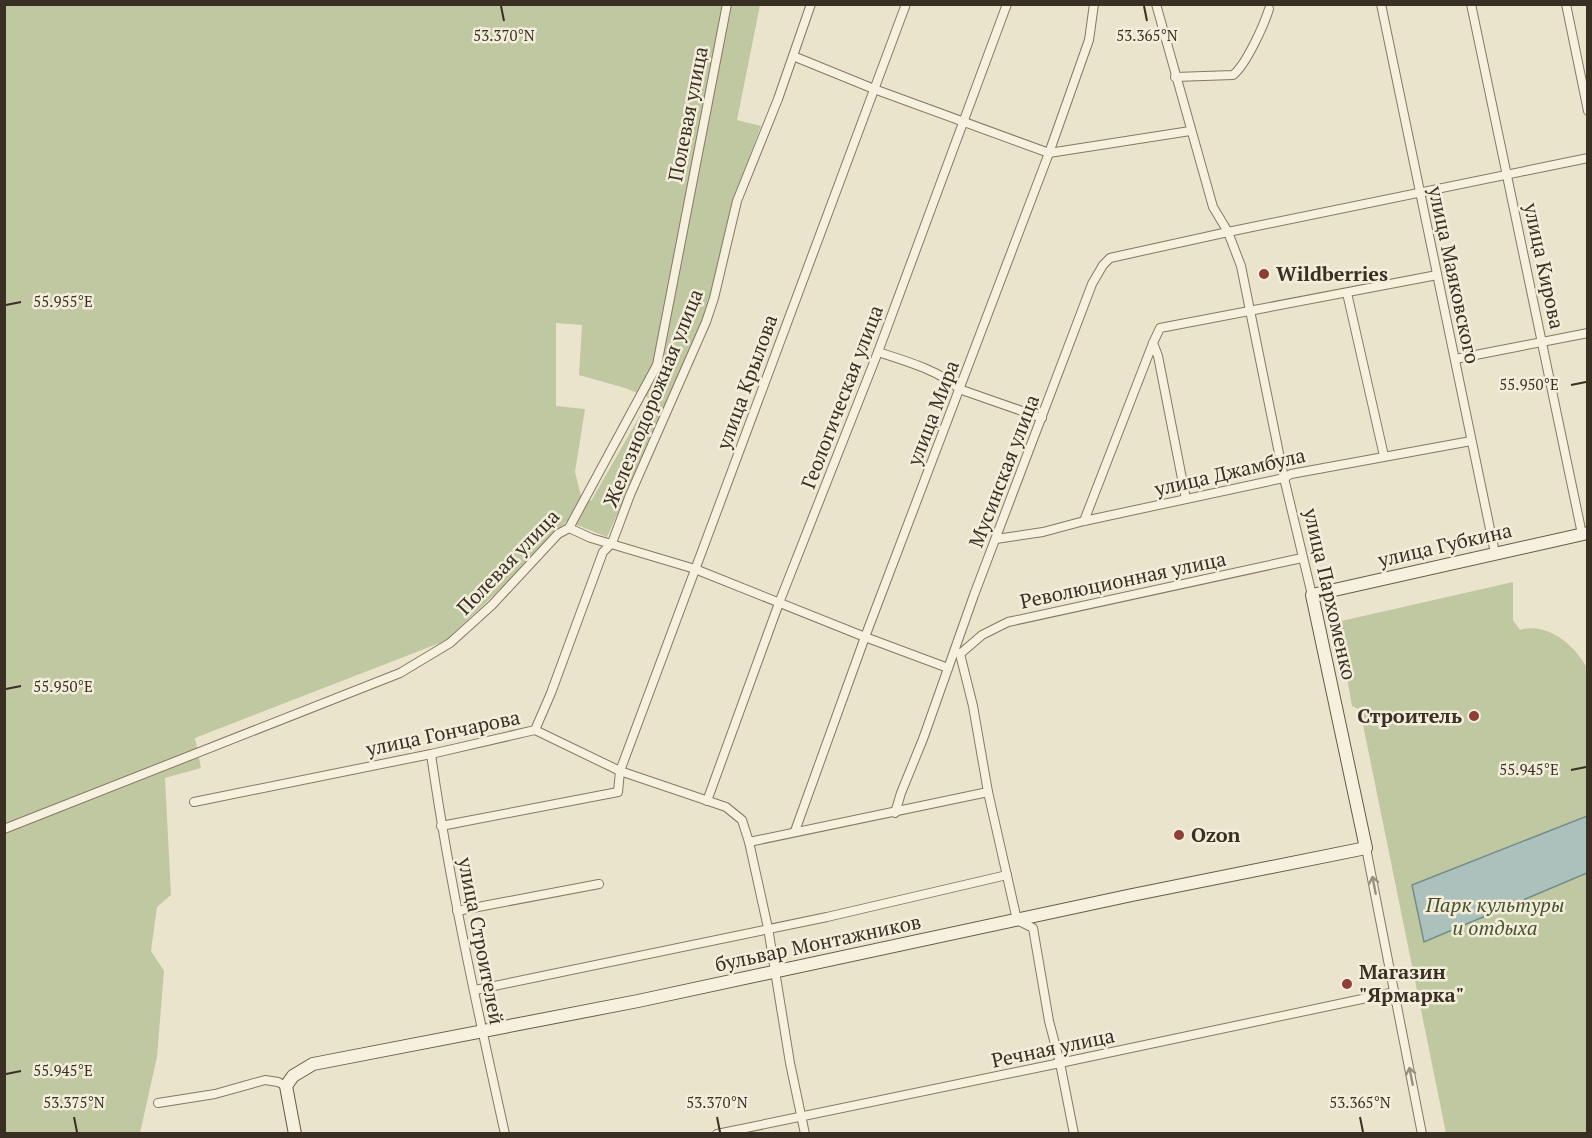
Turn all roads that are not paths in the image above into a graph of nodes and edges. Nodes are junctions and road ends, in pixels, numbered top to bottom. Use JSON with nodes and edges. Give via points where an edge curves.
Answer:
{"nodes":[{"id":1,"x":727,"y":4,"type":"edge"},
{"id":2,"x":811,"y":4,"type":"edge"},
{"id":3,"x":906,"y":4,"type":"edge"},
{"id":4,"x":1006,"y":4,"type":"edge"},
{"id":5,"x":1094,"y":4,"type":"edge"},
{"id":6,"x":1156,"y":4,"type":"edge"},
{"id":7,"x":1381,"y":4,"type":"edge"},
{"id":8,"x":1471,"y":4,"type":"edge"},
{"id":9,"x":1566,"y":4,"type":"edge"},
{"id":10,"x":1269,"y":9,"type":"dead end"},
{"id":11,"x":793,"y":56,"type":"junction"},
{"id":12,"x":1175,"y":77,"type":"junction"},
{"id":13,"x":874,"y":89,"type":"junction"},
{"id":14,"x":1587,"y":111,"type":"edge"},
{"id":15,"x":964,"y":123,"type":"junction"},
{"id":16,"x":1190,"y":131,"type":"junction"},
{"id":17,"x":1049,"y":153,"type":"junction"},
{"id":18,"x":1587,"y":158,"type":"edge"},
{"id":19,"x":1508,"y":175,"type":"junction"},
{"id":20,"x":1421,"y":193,"type":"junction"},
{"id":21,"x":1228,"y":232,"type":"junction"},
{"id":22,"x":1437,"y":275,"type":"junction"},
{"id":23,"x":1347,"y":292,"type":"junction"},
{"id":24,"x":1250,"y":310,"type":"junction"},
{"id":25,"x":1587,"y":333,"type":"edge"},
{"id":26,"x":1543,"y":341,"type":"junction"},
{"id":27,"x":1153,"y":343,"type":"junction"},
{"id":28,"x":878,"y":352,"type":"junction"},
{"id":29,"x":1455,"y":359,"type":"junction"},
{"id":30,"x":960,"y":389,"type":"junction"},
{"id":31,"x":1042,"y":418,"type":"junction"},
{"id":32,"x":1471,"y":441,"type":"junction"},
{"id":33,"x":1384,"y":456,"type":"junction"},
{"id":34,"x":1284,"y":478,"type":"junction"},
{"id":35,"x":1186,"y":499,"type":"junction"},
{"id":36,"x":1084,"y":521,"type":"junction"},
{"id":37,"x":569,"y":528,"type":"junction"},
{"id":38,"x":1585,"y":534,"type":"edge"},
{"id":39,"x":996,"y":539,"type":"junction"},
{"id":40,"x":612,"y":543,"type":"junction"},
{"id":41,"x":1495,"y":553,"type":"junction"},
{"id":42,"x":1302,"y":558,"type":"junction"},
{"id":43,"x":695,"y":569,"type":"junction"},
{"id":44,"x":1312,"y":595,"type":"junction"},
{"id":45,"x":778,"y":603,"type":"junction"},
{"id":46,"x":865,"y":637,"type":"junction"},
{"id":47,"x":958,"y":652,"type":"junction"},
{"id":48,"x":948,"y":668,"type":"junction"},
{"id":49,"x":535,"y":730,"type":"junction"},
{"id":50,"x":431,"y":754,"type":"junction"},
{"id":51,"x":620,"y":771,"type":"junction"},
{"id":52,"x":988,"y":792,"type":"junction"},
{"id":53,"x":707,"y":801,"type":"junction"},
{"id":54,"x":194,"y":802,"type":"dead end"},
{"id":55,"x":896,"y":813,"type":"junction"},
{"id":56,"x":441,"y":826,"type":"junction"},
{"id":57,"x":4,"y":829,"type":"edge"},
{"id":58,"x":795,"y":831,"type":"junction"},
{"id":59,"x":749,"y":842,"type":"junction"},
{"id":60,"x":1366,"y":848,"type":"junction"},
{"id":61,"x":1006,"y":875,"type":"junction"},
{"id":62,"x":599,"y":884,"type":"dead end"},
{"id":63,"x":457,"y":911,"type":"junction"},
{"id":64,"x":1017,"y":920,"type":"junction"},
{"id":65,"x":768,"y":928,"type":"junction"},
{"id":66,"x":776,"y":973,"type":"junction"},
{"id":67,"x":475,"y":990,"type":"junction"},
{"id":68,"x":1395,"y":992,"type":"junction"},
{"id":69,"x":482,"y":1031,"type":"junction"},
{"id":70,"x":1060,"y":1063,"type":"junction"},
{"id":71,"x":286,"y":1086,"type":"junction"},
{"id":72,"x":158,"y":1103,"type":"dead end"},
{"id":73,"x":801,"y":1116,"type":"junction"},
{"id":74,"x":295,"y":1134,"type":"edge"},
{"id":75,"x":505,"y":1134,"type":"edge"},
{"id":76,"x":717,"y":1134,"type":"edge"},
{"id":77,"x":805,"y":1134,"type":"edge"},
{"id":78,"x":1074,"y":1134,"type":"edge"},
{"id":79,"x":1422,"y":1134,"type":"edge"}],
"edges":[{"from":1,"to":37,"type":"street","name":"Полевая улица","via":[[657,365]]},
{"from":2,"to":11,"type":"street","name":"Железнодорожная улица"},
{"from":3,"to":13,"type":"street","name":"улица Крылова"},
{"from":4,"to":15,"type":"street","name":"Геологическая улица"},
{"from":5,"to":17,"type":"street","name":"улица Мира","via":[[1089,40]]},
{"from":6,"to":12,"type":"street","name":"улица Пархоменко"},
{"from":7,"to":20,"type":"street","name":"улица Маяковского"},
{"from":8,"to":19,"type":"street","name":"улица Кирова"},
{"from":9,"to":14,"type":"street"},
{"from":10,"to":12,"type":"street","via":[[1264,27],[1241,69],[1233,75]]},
{"from":11,"to":13,"type":"street"},
{"from":11,"to":40,"type":"street","name":"Железнодорожная улица","via":[[737,201],[706,322]]},
{"from":12,"to":16,"type":"street","name":"улица Пархоменко"},
{"from":13,"to":15,"type":"street"},
{"from":13,"to":43,"type":"street","name":"улица Крылова"},
{"from":15,"to":17,"type":"street"},
{"from":15,"to":28,"type":"street","name":"Геологическая улица"},
{"from":16,"to":17,"type":"street"},
{"from":16,"to":21,"type":"street","name":"улица Пархоменко","via":[[1213,207]]},
{"from":17,"to":30,"type":"street","name":"улица Мира"},
{"from":18,"to":19,"type":"street","name":"Мусинская улица"},
{"from":19,"to":20,"type":"street","name":"Мусинская улица"},
{"from":19,"to":26,"type":"street","name":"улица Кирова"},
{"from":20,"to":21,"type":"street","name":"Мусинская улица"},
{"from":20,"to":22,"type":"street","name":"улица Маяковского"},
{"from":21,"to":24,"type":"street","name":"улица Пархоменко","via":[[1241,266]]},
{"from":21,"to":31,"type":"street","name":"Мусинская улица","via":[[1119,255],[1103,265],[1092,284]]},
{"from":22,"to":23,"type":"street"},
{"from":22,"to":29,"type":"street","name":"улица Маяковского"},
{"from":23,"to":24,"type":"street"},
{"from":23,"to":33,"type":"street"},
{"from":24,"to":27,"type":"street","via":[[1160,328]]},
{"from":24,"to":34,"type":"street","name":"улица Пархоменко"},
{"from":25,"to":26,"type":"street"},
{"from":26,"to":29,"type":"street"},
{"from":26,"to":38,"type":"street","name":"улица Кирова"},
{"from":27,"to":35,"type":"street"},
{"from":27,"to":36,"type":"street"},
{"from":28,"to":30,"type":"street","via":[[952,381]]},
{"from":28,"to":45,"type":"street","name":"Геологическая улица"},
{"from":29,"to":32,"type":"street","name":"улица Маяковского"},
{"from":30,"to":31,"type":"street"},
{"from":30,"to":46,"type":"street","name":"улица Мира"},
{"from":31,"to":39,"type":"street","name":"Мусинская улица"},
{"from":32,"to":33,"type":"street","name":"улица Джамбула"},
{"from":32,"to":41,"type":"street","name":"улица Маяковского"},
{"from":33,"to":34,"type":"street","name":"улица Джамбула"},
{"from":34,"to":35,"type":"street","name":"улица Джамбула"},
{"from":34,"to":42,"type":"street","name":"улица Пархоменко"},
{"from":35,"to":36,"type":"street","name":"улица Джамбула"},
{"from":36,"to":39,"type":"street","name":"улица Джамбула"},
{"from":37,"to":40,"type":"street"},
{"from":37,"to":57,"type":"street","name":"Полевая улица","via":[[558,534],[492,605],[450,643],[400,673]]},
{"from":38,"to":41,"type":"street","name":"улица Губкина"},
{"from":39,"to":47,"type":"street","name":"Мусинская улица","via":[[974,595]]},
{"from":40,"to":43,"type":"street"},
{"from":40,"to":49,"type":"street","name":"Железнодорожная улица","via":[[603,552]]},
{"from":41,"to":44,"type":"street","name":"улица Губкина"},
{"from":42,"to":44,"type":"street","name":"улица Пархоменко"},
{"from":42,"to":47,"type":"street","name":"Революционная улица","via":[[1008,622]]},
{"from":43,"to":45,"type":"street"},
{"from":43,"to":51,"type":"street","name":"улица Крылова"},
{"from":44,"to":60,"type":"street","name":"улица Пархоменко"},
{"from":45,"to":46,"type":"street"},
{"from":45,"to":53,"type":"street","name":"Геологическая улица"},
{"from":46,"to":48,"type":"street"},
{"from":46,"to":58,"type":"street","name":"улица Мира"},
{"from":47,"to":48,"type":"street","name":"Мусинская улица"},
{"from":47,"to":52,"type":"street","via":[[973,706]]},
{"from":48,"to":55,"type":"street","name":"Мусинская улица"},
{"from":49,"to":50,"type":"street","name":"улица Гончарова"},
{"from":49,"to":51,"type":"street","name":"улица Гончарова"},
{"from":50,"to":54,"type":"street","name":"улица Гончарова"},
{"from":50,"to":56,"type":"street","name":"улица Строителей"},
{"from":51,"to":53,"type":"street","name":"улица Гончарова"},
{"from":51,"to":56,"type":"street","name":"улица Крылова","via":[[618,792]]},
{"from":52,"to":55,"type":"street"},
{"from":52,"to":61,"type":"street"},
{"from":53,"to":59,"type":"street","name":"улица Гончарова","via":[[726,807],[741,820]]},
{"from":55,"to":58,"type":"street"},
{"from":56,"to":63,"type":"street","name":"улица Строителей"},
{"from":58,"to":59,"type":"street"},
{"from":59,"to":65,"type":"street","name":"улица Гончарова"},
{"from":60,"to":64,"type":"street","name":"бульвар Монтажников"},
{"from":68,"to":60,"type":"street","name":"улица Пархоменко","one_way":true},
{"from":61,"to":64,"type":"street"},
{"from":61,"to":65,"type":"street"},
{"from":62,"to":63,"type":"street"},
{"from":63,"to":67,"type":"street","name":"улица Строителей"},
{"from":64,"to":66,"type":"street","name":"бульвар Монтажников"},
{"from":64,"to":70,"type":"street","via":[[1033,928]]},
{"from":65,"to":66,"type":"street","name":"улица Гончарова"},
{"from":65,"to":67,"type":"street"},
{"from":66,"to":69,"type":"street","name":"бульвар Монтажников"},
{"from":66,"to":73,"type":"street","name":"улица Гончарова"},
{"from":67,"to":69,"type":"street","name":"улица Строителей"},
{"from":68,"to":70,"type":"street","name":"Речная улица"},
{"from":79,"to":68,"type":"street","name":"улица Пархоменко","one_way":true},
{"from":69,"to":71,"type":"street","name":"бульвар Монтажников","via":[[313,1064],[293,1076]]},
{"from":69,"to":75,"type":"street","name":"улица Строителей"},
{"from":70,"to":73,"type":"street","name":"Речная улица"},
{"from":70,"to":78,"type":"street"},
{"from":71,"to":72,"type":"street","via":[[265,1080],[215,1094]]},
{"from":71,"to":74,"type":"street"},
{"from":73,"to":76,"type":"street","name":"Речная улица"},
{"from":73,"to":77,"type":"street","name":"улица Гончарова"}]}
